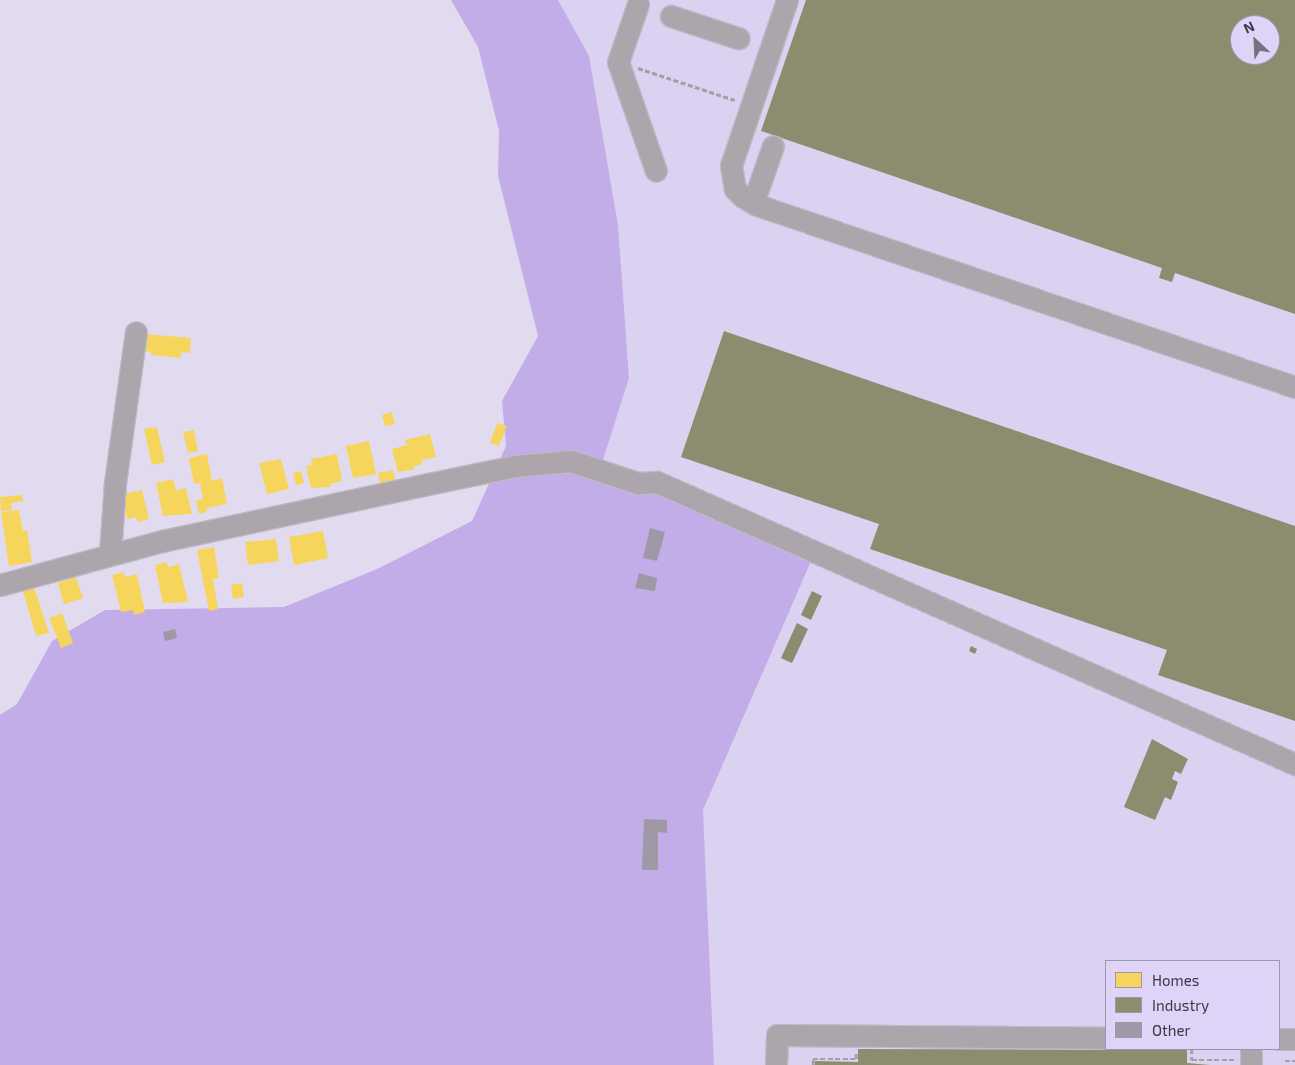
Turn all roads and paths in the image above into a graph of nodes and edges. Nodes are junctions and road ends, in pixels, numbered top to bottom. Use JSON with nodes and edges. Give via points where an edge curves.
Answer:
{"nodes":[{"id":1,"x":787,"y":0,"type":"edge"},
{"id":2,"x":638,"y":4,"type":"dead end"},
{"id":3,"x":671,"y":16,"type":"dead end"},
{"id":4,"x":738,"y":38,"type":"dead end"},
{"id":5,"x":635,"y":67,"type":"dead end"},
{"id":6,"x":736,"y":101,"type":"dead end"},
{"id":7,"x":773,"y":146,"type":"dead end"},
{"id":8,"x":656,"y":171,"type":"dead end"},
{"id":9,"x":753,"y":203,"type":"junction"},
{"id":10,"x":136,"y":332,"type":"dead end"},
{"id":11,"x":1295,"y":387,"type":"edge"},
{"id":12,"x":110,"y":554,"type":"junction"},
{"id":13,"x":0,"y":585,"type":"edge"},
{"id":14,"x":1295,"y":764,"type":"edge"},
{"id":15,"x":1105,"y":1038,"type":"edge"},
{"id":16,"x":1280,"y":1039,"type":"edge"},
{"id":17,"x":1295,"y":1039,"type":"edge"},
{"id":18,"x":1192,"y":1050,"type":"edge"},
{"id":19,"x":1248,"y":1058,"type":"edge"},
{"id":20,"x":1285,"y":1061,"type":"dead end"},
{"id":21,"x":1295,"y":1061,"type":"edge"},
{"id":22,"x":776,"y":1065,"type":"edge"}],
"edges":[{"from":1,"to":9,"type":"street","via":[[732,165],[735,189]]},
{"from":2,"to":8,"type":"street","via":[[618,62]]},
{"from":3,"to":4,"type":"street"},
{"from":5,"to":6,"type":"path"},
{"from":7,"to":9,"type":"street"},
{"from":9,"to":11,"type":"street"},
{"from":10,"to":12,"type":"street","via":[[114,492]]},
{"from":12,"to":13,"type":"street"},
{"from":12,"to":14,"type":"street","via":[[515,466],[571,462],[638,483],[658,482]]},
{"from":15,"to":22,"type":"street","via":[[776,1035]]},
{"from":16,"to":17,"type":"street"},
{"from":18,"to":19,"type":"path","via":[[1192,1060]]},
{"from":20,"to":21,"type":"path"}]}
